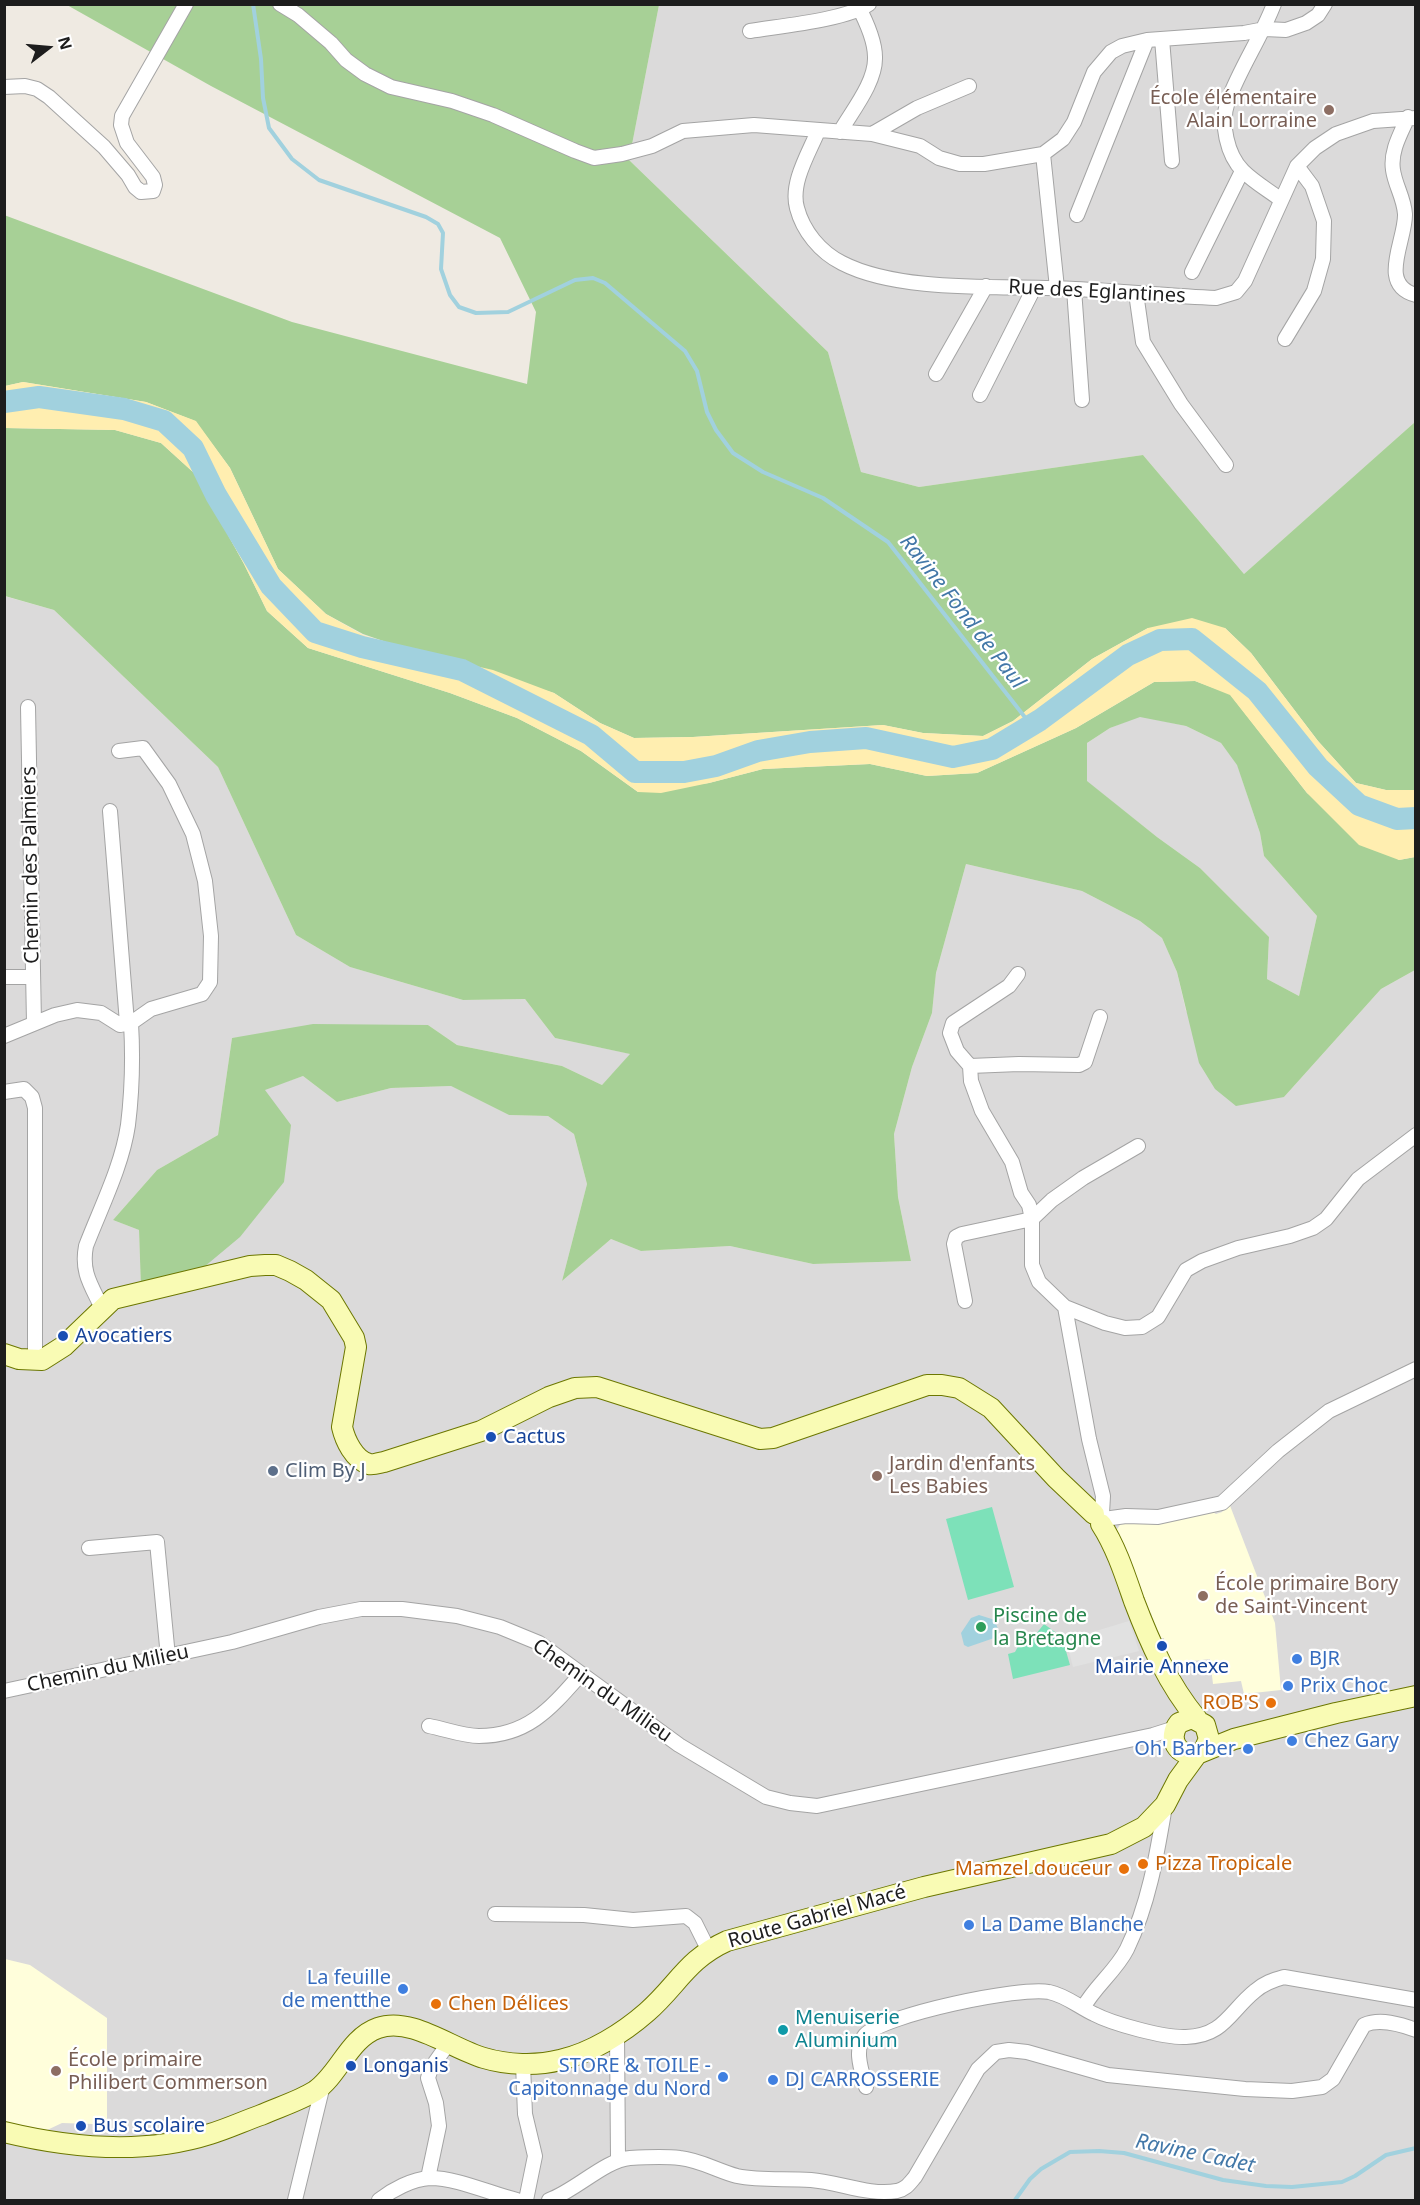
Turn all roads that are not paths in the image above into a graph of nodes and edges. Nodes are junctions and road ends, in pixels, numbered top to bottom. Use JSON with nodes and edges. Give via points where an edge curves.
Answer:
{"nodes":[{"id":1,"x":186,"y":4,"type":"edge"},
{"id":2,"x":280,"y":4,"type":"edge"},
{"id":3,"x":1274,"y":4,"type":"edge"},
{"id":4,"x":1325,"y":4,"type":"edge"},
{"id":5,"x":862,"y":6,"type":"edge"},
{"id":6,"x":1265,"y":29,"type":"junction"},
{"id":7,"x":750,"y":32,"type":"dead end"},
{"id":8,"x":1162,"y":39,"type":"junction"},
{"id":9,"x":1147,"y":40,"type":"junction"},
{"id":10,"x":969,"y":86,"type":"dead end"},
{"id":11,"x":4,"y":87,"type":"edge"},
{"id":12,"x":1412,"y":118,"type":"edge"},
{"id":13,"x":818,"y":131,"type":"junction"},
{"id":14,"x":840,"y":132,"type":"junction"},
{"id":15,"x":872,"y":134,"type":"junction"},
{"id":16,"x":1043,"y":154,"type":"junction"},
{"id":17,"x":1172,"y":161,"type":"dead end"},
{"id":18,"x":1297,"y":166,"type":"junction"},
{"id":19,"x":1242,"y":171,"type":"junction"},
{"id":20,"x":1280,"y":199,"type":"junction"},
{"id":21,"x":1077,"y":215,"type":"dead end"},
{"id":22,"x":1192,"y":272,"type":"dead end"},
{"id":23,"x":986,"y":286,"type":"junction"},
{"id":24,"x":1034,"y":288,"type":"junction"},
{"id":25,"x":1057,"y":288,"type":"junction"},
{"id":26,"x":1074,"y":289,"type":"junction"},
{"id":27,"x":1136,"y":293,"type":"junction"},
{"id":28,"x":1416,"y":295,"type":"edge"},
{"id":29,"x":1285,"y":339,"type":"dead end"},
{"id":30,"x":936,"y":374,"type":"dead end"},
{"id":31,"x":980,"y":394,"type":"dead end"},
{"id":32,"x":1082,"y":400,"type":"dead end"},
{"id":33,"x":1226,"y":465,"type":"dead end"},
{"id":34,"x":28,"y":707,"type":"dead end"},
{"id":35,"x":119,"y":752,"type":"dead end"},
{"id":36,"x":110,"y":811,"type":"dead end"},
{"id":37,"x":1018,"y":974,"type":"dead end"},
{"id":38,"x":33,"y":976,"type":"junction"},
{"id":39,"x":4,"y":977,"type":"edge"},
{"id":40,"x":1100,"y":1017,"type":"dead end"},
{"id":41,"x":34,"y":1023,"type":"junction"},
{"id":42,"x":129,"y":1023,"type":"junction"},
{"id":43,"x":4,"y":1036,"type":"edge"},
{"id":44,"x":970,"y":1066,"type":"junction"},
{"id":45,"x":4,"y":1092,"type":"edge"},
{"id":46,"x":1416,"y":1135,"type":"edge"},
{"id":47,"x":1138,"y":1146,"type":"dead end"},
{"id":48,"x":1032,"y":1219,"type":"junction"},
{"id":49,"x":965,"y":1301,"type":"dead end"},
{"id":50,"x":1065,"y":1307,"type":"junction"},
{"id":51,"x":102,"y":1308,"type":"junction"},
{"id":52,"x":4,"y":1354,"type":"edge"},
{"id":53,"x":35,"y":1360,"type":"junction"},
{"id":54,"x":1416,"y":1369,"type":"edge"},
{"id":55,"x":1100,"y":1517,"type":"junction"},
{"id":56,"x":88,"y":1548,"type":"dead end"},
{"id":57,"x":168,"y":1657,"type":"junction"},
{"id":58,"x":581,"y":1674,"type":"junction"},
{"id":59,"x":4,"y":1691,"type":"edge"},
{"id":60,"x":1416,"y":1696,"type":"edge"},
{"id":61,"x":429,"y":1726,"type":"dead end"},
{"id":62,"x":1189,"y":1737,"type":"junction"},
{"id":63,"x":1165,"y":1805,"type":"junction"},
{"id":64,"x":495,"y":1914,"type":"dead end"},
{"id":65,"x":708,"y":1949,"type":"junction"},
{"id":66,"x":1416,"y":2000,"type":"edge"},
{"id":67,"x":1083,"y":2008,"type":"junction"},
{"id":68,"x":1416,"y":2030,"type":"edge"},
{"id":69,"x":617,"y":2034,"type":"junction"},
{"id":70,"x":448,"y":2044,"type":"junction"},
{"id":71,"x":523,"y":2064,"type":"junction"},
{"id":72,"x":323,"y":2085,"type":"junction"},
{"id":73,"x":866,"y":2087,"type":"dead end"},
{"id":74,"x":4,"y":2132,"type":"edge"},
{"id":75,"x":618,"y":2159,"type":"junction"},
{"id":76,"x":428,"y":2178,"type":"junction"},
{"id":77,"x":295,"y":2200,"type":"edge"},
{"id":78,"x":379,"y":2200,"type":"edge"},
{"id":79,"x":518,"y":2200,"type":"edge"},
{"id":80,"x":525,"y":2200,"type":"edge"},
{"id":81,"x":549,"y":2200,"type":"edge"}],
"edges":[{"from":1,"to":11,"type":"street","via":[[122,116],[123,135],[153,177],[153,190],[141,192],[135,188],[104,147],[49,97],[25,86]]},
{"from":2,"to":13,"type":"street","via":[[298,15],[346,60],[382,83],[493,115],[594,158],[652,146],[683,131],[754,125]]},
{"from":3,"to":6,"type":"street"},
{"from":4,"to":6,"type":"street","via":[[1306,23],[1286,30]]},
{"from":5,"to":7,"type":"street"},
{"from":5,"to":14,"type":"street","via":[[875,57],[869,85]]},
{"from":6,"to":8,"type":"street"},
{"from":6,"to":19,"type":"street","via":[[1227,104],[1225,129],[1230,153]]},
{"from":8,"to":9,"type":"street"},
{"from":8,"to":17,"type":"street"},
{"from":9,"to":16,"type":"street","via":[[1122,46],[1105,58],[1094,72],[1074,122],[1063,139]]},
{"from":9,"to":21,"type":"street"},
{"from":10,"to":15,"type":"street","via":[[917,108]]},
{"from":12,"to":18,"type":"street","name":"Rue des Eglantines","via":[[1373,121],[1336,134]]},
{"from":12,"to":28,"type":"street","via":[[1395,146],[1393,169],[1405,217],[1394,270],[1400,287]]},
{"from":13,"to":14,"type":"street"},
{"from":13,"to":23,"type":"street","name":"Rue des Eglantines","via":[[796,183],[796,207],[816,245],[842,262],[881,277]]},
{"from":14,"to":15,"type":"street"},
{"from":15,"to":16,"type":"street","via":[[920,146],[939,158],[960,164]]},
{"from":16,"to":25,"type":"street"},
{"from":18,"to":20,"type":"street","name":"Rue des Eglantines"},
{"from":18,"to":29,"type":"street","via":[[1312,186],[1324,221],[1323,259],[1314,291]]},
{"from":19,"to":20,"type":"street"},
{"from":19,"to":22,"type":"street"},
{"from":20,"to":27,"type":"street","name":"Rue des Eglantines","via":[[1245,280],[1236,292],[1216,298]]},
{"from":23,"to":24,"type":"street","name":"Rue des Eglantines"},
{"from":23,"to":30,"type":"street"},
{"from":24,"to":25,"type":"street","name":"Rue des Eglantines"},
{"from":24,"to":31,"type":"street"},
{"from":25,"to":26,"type":"street","name":"Rue des Eglantines"},
{"from":26,"to":27,"type":"street","name":"Rue des Eglantines"},
{"from":26,"to":32,"type":"street"},
{"from":27,"to":33,"type":"street","via":[[1143,342],[1181,404]]},
{"from":34,"to":38,"type":"street","name":"Chemin des Palmiers"},
{"from":35,"to":42,"type":"street","via":[[143,748],[169,784],[193,834],[205,881],[211,936],[210,982],[202,994],[151,1009]]},
{"from":36,"to":42,"type":"street"},
{"from":37,"to":44,"type":"street","via":[[1009,986],[953,1023],[950,1033],[957,1051]]},
{"from":38,"to":39,"type":"street"},
{"from":38,"to":41,"type":"street","name":"Chemin des Palmiers"},
{"from":40,"to":44,"type":"street","via":[[1085,1062],[1079,1065]]},
{"from":41,"to":42,"type":"street","via":[[77,1010],[101,1013],[120,1025]]},
{"from":41,"to":43,"type":"street"},
{"from":42,"to":51,"type":"street","via":[[132,1044],[128,1125],[117,1169],[84,1260],[85,1273]]},
{"from":44,"to":48,"type":"street","via":[[982,1111],[1012,1162]]},
{"from":45,"to":53,"type":"street","via":[[24,1089],[32,1097],[34,1108]]},
{"from":46,"to":50,"type":"street","via":[[1358,1179],[1326,1219],[1313,1228],[1238,1248],[1186,1269],[1158,1317],[1142,1327],[1105,1323]]},
{"from":47,"to":48,"type":"street","via":[[1083,1178]]},
{"from":48,"to":49,"type":"street","via":[[956,1237]]},
{"from":48,"to":50,"type":"street","via":[[1032,1265],[1039,1282]]},
{"from":50,"to":55,"type":"street","via":[[1103,1496]]},
{"from":51,"to":53,"type":"street","via":[[64,1346],[42,1360]]},
{"from":51,"to":55,"type":"street","via":[[113,1299],[250,1266],[276,1265],[306,1280],[331,1300],[356,1342],[342,1427],[345,1439],[360,1460],[370,1464],[481,1431],[575,1388],[597,1387],[760,1438],[773,1438],[927,1385],[942,1385],[959,1388],[991,1408],[1056,1478]]},
{"from":52,"to":53,"type":"street"},
{"from":54,"to":55,"type":"street","via":[[1329,1411],[1222,1503],[1158,1517]]},
{"from":55,"to":62,"type":"street","via":[[1147,1633],[1179,1697]]},
{"from":56,"to":57,"type":"street","via":[[157,1542]]},
{"from":57,"to":58,"type":"street","name":"Chemin du Milieu","via":[[319,1617],[361,1609],[402,1609],[457,1616],[500,1628],[539,1643]]},
{"from":57,"to":59,"type":"street","name":"Chemin du Milieu"},
{"from":58,"to":61,"type":"street","via":[[556,1702],[526,1726],[510,1732],[478,1736]]},
{"from":58,"to":62,"type":"street","name":"Chemin du Milieu","via":[[679,1745],[766,1797],[808,1806],[1153,1735]]},
{"from":60,"to":62,"type":"street","via":[[1234,1739]]},
{"from":62,"to":63,"type":"street","name":"Route Gabriel Macé","via":[[1178,1780]]},
{"from":63,"to":65,"type":"street","name":"Route Gabriel Macé","via":[[1144,1827],[1111,1844],[924,1887],[745,1934]]},
{"from":63,"to":67,"type":"street","via":[[1156,1860],[1127,1948]]},
{"from":64,"to":65,"type":"street","via":[[584,1914],[633,1920],[686,1916],[695,1923]]},
{"from":65,"to":69,"type":"street","name":"Route Gabriel Macé","via":[[647,2012]]},
{"from":66,"to":67,"type":"street","via":[[1284,1977],[1254,1991],[1217,2030],[1184,2037],[1115,2022]]},
{"from":67,"to":73,"type":"street","via":[[1059,1994],[1021,1992],[939,2007],[876,2026],[860,2044]]},
{"from":68,"to":75,"type":"street","via":[[1373,2021],[1364,2025],[1333,2079],[1322,2086],[1292,2091],[1108,2074],[1027,2052],[996,2052],[978,2068],[915,2178],[906,2188],[896,2191],[877,2192],[813,2180],[736,2176],[680,2158]]},
{"from":69,"to":71,"type":"street","name":"Route Gabriel Macé","via":[[560,2061]]},
{"from":69,"to":75,"type":"street"},
{"from":70,"to":71,"type":"street","name":"Route Gabriel Macé","via":[[484,2059]]},
{"from":70,"to":72,"type":"street","name":"Route Gabriel Macé","via":[[411,2027],[378,2028],[363,2037]]},
{"from":70,"to":76,"type":"street","via":[[428,2078],[438,2126]]},
{"from":71,"to":80,"type":"street","via":[[525,2114],[535,2157]]},
{"from":72,"to":74,"type":"street","name":"Route Gabriel Macé","via":[[300,2099],[212,2134],[167,2144],[64,2144]]},
{"from":72,"to":77,"type":"street"},
{"from":75,"to":81,"type":"street"},
{"from":76,"to":78,"type":"street","via":[[394,2189]]},
{"from":76,"to":79,"type":"street","via":[[453,2181]]}]}
